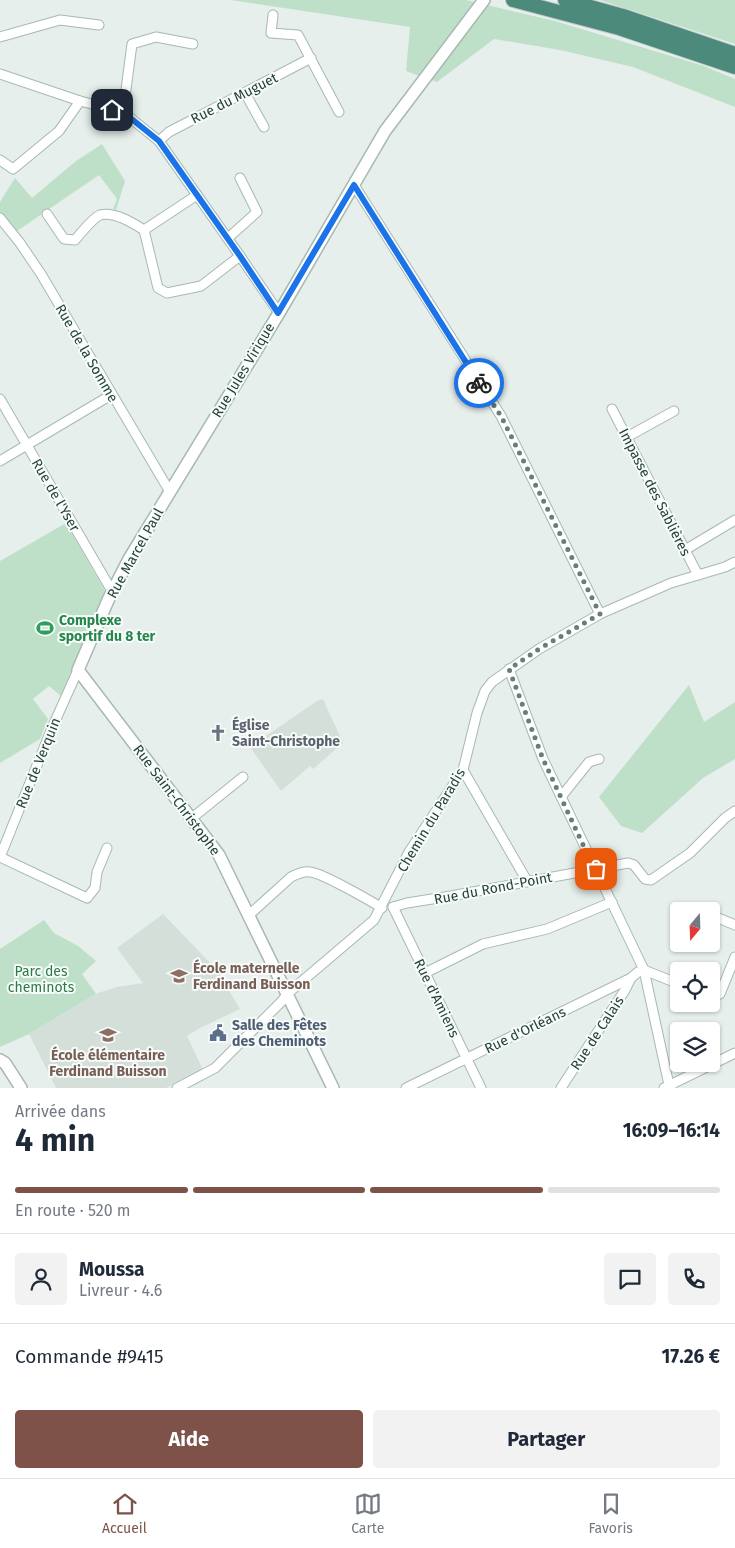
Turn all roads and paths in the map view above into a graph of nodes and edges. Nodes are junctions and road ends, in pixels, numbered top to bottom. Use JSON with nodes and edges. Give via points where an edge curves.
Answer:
{"nodes":[{"id":1,"x":484,"y":0,"type":"edge"},
{"id":2,"x":513,"y":0,"type":"edge"},
{"id":3,"x":565,"y":0,"type":"edge"},
{"id":4,"x":273,"y":15,"type":"dead end"},
{"id":5,"x":99,"y":25,"type":"dead end"},
{"id":6,"x":0,"y":37,"type":"edge"},
{"id":7,"x":193,"y":44,"type":"dead end"},
{"id":8,"x":735,"y":54,"type":"edge"},
{"id":9,"x":311,"y":58,"type":"junction"},
{"id":10,"x":735,"y":67,"type":"edge"},
{"id":11,"x":0,"y":74,"type":"edge"},
{"id":12,"x":245,"y":93,"type":"junction"},
{"id":13,"x":80,"y":101,"type":"junction"},
{"id":14,"x":123,"y":112,"type":"junction"},
{"id":15,"x":339,"y":112,"type":"dead end"},
{"id":16,"x":264,"y":127,"type":"dead end"},
{"id":17,"x":159,"y":141,"type":"junction"},
{"id":18,"x":0,"y":160,"type":"edge"},
{"id":19,"x":240,"y":178,"type":"dead end"},
{"id":20,"x":354,"y":185,"type":"junction"},
{"id":21,"x":197,"y":195,"type":"junction"},
{"id":22,"x":47,"y":214,"type":"dead end"},
{"id":23,"x":0,"y":218,"type":"edge"},
{"id":24,"x":144,"y":230,"type":"junction"},
{"id":25,"x":228,"y":238,"type":"junction"},
{"id":26,"x":240,"y":256,"type":"junction"},
{"id":27,"x":278,"y":313,"type":"junction"},
{"id":28,"x":111,"y":395,"type":"junction"},
{"id":29,"x":0,"y":399,"type":"edge"},
{"id":30,"x":612,"y":409,"type":"dead end"},
{"id":31,"x":674,"y":411,"type":"dead end"},
{"id":32,"x":627,"y":437,"type":"junction"},
{"id":33,"x":26,"y":444,"type":"junction"},
{"id":34,"x":0,"y":461,"type":"edge"},
{"id":35,"x":170,"y":492,"type":"junction"},
{"id":36,"x":735,"y":520,"type":"edge"},
{"id":37,"x":685,"y":550,"type":"junction"},
{"id":38,"x":735,"y":562,"type":"edge"},
{"id":39,"x":698,"y":575,"type":"junction"},
{"id":40,"x":114,"y":589,"type":"junction"},
{"id":41,"x":600,"y":614,"type":"junction"},
{"id":42,"x":509,"y":669,"type":"junction"},
{"id":43,"x":78,"y":670,"type":"junction"},
{"id":44,"x":599,"y":759,"type":"dead end"},
{"id":45,"x":463,"y":770,"type":"junction"},
{"id":46,"x":243,"y":777,"type":"dead end"},
{"id":47,"x":561,"y":797,"type":"junction"},
{"id":48,"x":735,"y":811,"type":"edge"},
{"id":49,"x":192,"y":818,"type":"junction"},
{"id":50,"x":107,"y":848,"type":"dead end"},
{"id":51,"x":0,"y":857,"type":"edge"},
{"id":52,"x":596,"y":869,"type":"junction"},
{"id":53,"x":527,"y":881,"type":"junction"},
{"id":54,"x":612,"y":902,"type":"junction"},
{"id":55,"x":386,"y":906,"type":"junction"},
{"id":56,"x":249,"y":915,"type":"junction"},
{"id":57,"x":720,"y":919,"type":"edge"},
{"id":58,"x":735,"y":925,"type":"edge"},
{"id":59,"x":735,"y":957,"type":"edge"},
{"id":60,"x":644,"y":970,"type":"junction"},
{"id":61,"x":425,"y":973,"type":"junction"},
{"id":62,"x":631,"y":978,"type":"junction"},
{"id":63,"x":670,"y":980,"type":"edge"},
{"id":64,"x":287,"y":994,"type":"junction"},
{"id":65,"x":720,"y":994,"type":"edge"},
{"id":66,"x":735,"y":1053,"type":"edge"},
{"id":67,"x":466,"y":1058,"type":"junction"},
{"id":68,"x":0,"y":1060,"type":"edge"},
{"id":69,"x":182,"y":1087,"type":"edge"},
{"id":70,"x":668,"y":1087,"type":"edge"},
{"id":71,"x":21,"y":1088,"type":"edge"},
{"id":72,"x":333,"y":1088,"type":"edge"},
{"id":73,"x":406,"y":1088,"type":"edge"},
{"id":74,"x":481,"y":1088,"type":"edge"},
{"id":75,"x":561,"y":1088,"type":"edge"}],
"edges":[{"from":1,"to":20,"type":"street","name":"Rue Jules Virique","via":[[385,131]]},
{"from":2,"to":10,"type":"highway","via":[[618,28]]},
{"from":3,"to":8,"type":"highway"},
{"from":4,"to":9,"type":"street","via":[[271,33],[298,35]]},
{"from":5,"to":6,"type":"street","via":[[60,20]]},
{"from":7,"to":14,"type":"street","via":[[156,37],[132,44]]},
{"from":9,"to":12,"type":"street","name":"Rue du Muguet"},
{"from":9,"to":15,"type":"street"},
{"from":11,"to":13,"type":"street"},
{"from":12,"to":16,"type":"street"},
{"from":12,"to":17,"type":"street","name":"Rue du Muguet","via":[[169,132]]},
{"from":13,"to":14,"type":"street"},
{"from":13,"to":18,"type":"street","via":[[59,131],[13,169]]},
{"from":14,"to":17,"type":"street"},
{"from":17,"to":21,"type":"street"},
{"from":19,"to":25,"type":"street","via":[[257,212]]},
{"from":20,"to":27,"type":"street","name":"Rue Jules Virique"},
{"from":20,"to":41,"type":"street","via":[[501,416]]},
{"from":21,"to":24,"type":"street"},
{"from":21,"to":25,"type":"street"},
{"from":22,"to":24,"type":"street","via":[[64,239],[74,240],[99,216],[108,214],[130,220]]},
{"from":23,"to":28,"type":"street","name":"Rue de la Somme","via":[[41,274]]},
{"from":24,"to":26,"type":"street","via":[[158,288],[167,293],[201,286]]},
{"from":25,"to":26,"type":"street"},
{"from":26,"to":27,"type":"street"},
{"from":27,"to":35,"type":"street","name":"Rue Jules Virique"},
{"from":28,"to":33,"type":"street"},
{"from":28,"to":35,"type":"street","name":"Rue de la Somme"},
{"from":29,"to":33,"type":"street","name":"Rue de l'Yser"},
{"from":30,"to":32,"type":"street","name":"Impasse des Sablières"},
{"from":31,"to":32,"type":"street"},
{"from":32,"to":37,"type":"street","name":"Impasse des Sablières"},
{"from":33,"to":34,"type":"street"},
{"from":33,"to":40,"type":"street","name":"Rue de l'Yser","via":[[109,586]]},
{"from":35,"to":40,"type":"street","name":"Rue Marcel Paul"},
{"from":36,"to":37,"type":"street"},
{"from":37,"to":39,"type":"street","name":"Impasse des Sablières"},
{"from":38,"to":39,"type":"street","name":"Chemin du Paradis"},
{"from":39,"to":41,"type":"street","name":"Chemin du Paradis","via":[[671,583]]},
{"from":40,"to":43,"type":"street","name":"Rue Marcel Paul"},
{"from":41,"to":42,"type":"street","name":"Chemin du Paradis"},
{"from":42,"to":45,"type":"street","name":"Chemin du Paradis","via":[[485,691]]},
{"from":42,"to":47,"type":"street"},
{"from":43,"to":49,"type":"street","name":"Rue Saint-Christophe"},
{"from":43,"to":51,"type":"street","name":"Rue de Verquin"},
{"from":44,"to":47,"type":"street","via":[[589,762]]},
{"from":45,"to":53,"type":"street"},
{"from":45,"to":55,"type":"street","name":"Chemin du Paradis","via":[[409,852]]},
{"from":46,"to":49,"type":"street"},
{"from":47,"to":52,"type":"street"},
{"from":48,"to":52,"type":"street","name":"Rue du Rond-Point","via":[[690,853],[654,879],[648,881],[631,864]]},
{"from":49,"to":56,"type":"street","name":"Rue Saint-Christophe","via":[[219,855]]},
{"from":50,"to":51,"type":"street","via":[[94,888],[87,898]]},
{"from":52,"to":53,"type":"street","name":"Rue du Rond-Point"},
{"from":52,"to":54,"type":"street"},
{"from":53,"to":55,"type":"street","name":"Rue du Rond-Point"},
{"from":54,"to":60,"type":"street"},
{"from":54,"to":61,"type":"street","via":[[548,928],[483,944]]},
{"from":55,"to":56,"type":"street","via":[[310,872],[291,877]]},
{"from":55,"to":61,"type":"street","name":"Rue d'Amiens"},
{"from":55,"to":64,"type":"street","name":"Chemin du Paradis","via":[[370,925]]},
{"from":56,"to":64,"type":"street","name":"Rue Saint-Christophe"},
{"from":57,"to":58,"type":"street"},
{"from":59,"to":65,"type":"street"},
{"from":60,"to":62,"type":"street","name":"Rue d'Orléans"},
{"from":60,"to":63,"type":"street"},
{"from":60,"to":70,"type":"street"},
{"from":61,"to":67,"type":"street","name":"Rue d'Amiens"},
{"from":62,"to":67,"type":"street","name":"Rue d'Orléans"},
{"from":62,"to":75,"type":"street","name":"Rue de Calais"},
{"from":64,"to":69,"type":"street","name":"Chemin du Paradis","via":[[215,1068]]},
{"from":64,"to":72,"type":"street","name":"Rue Saint-Christophe"},
{"from":66,"to":70,"type":"street"},
{"from":67,"to":73,"type":"street","name":"Rue d'Orléans"},
{"from":67,"to":74,"type":"street","name":"Rue d'Amiens"},
{"from":68,"to":71,"type":"street"}]}
